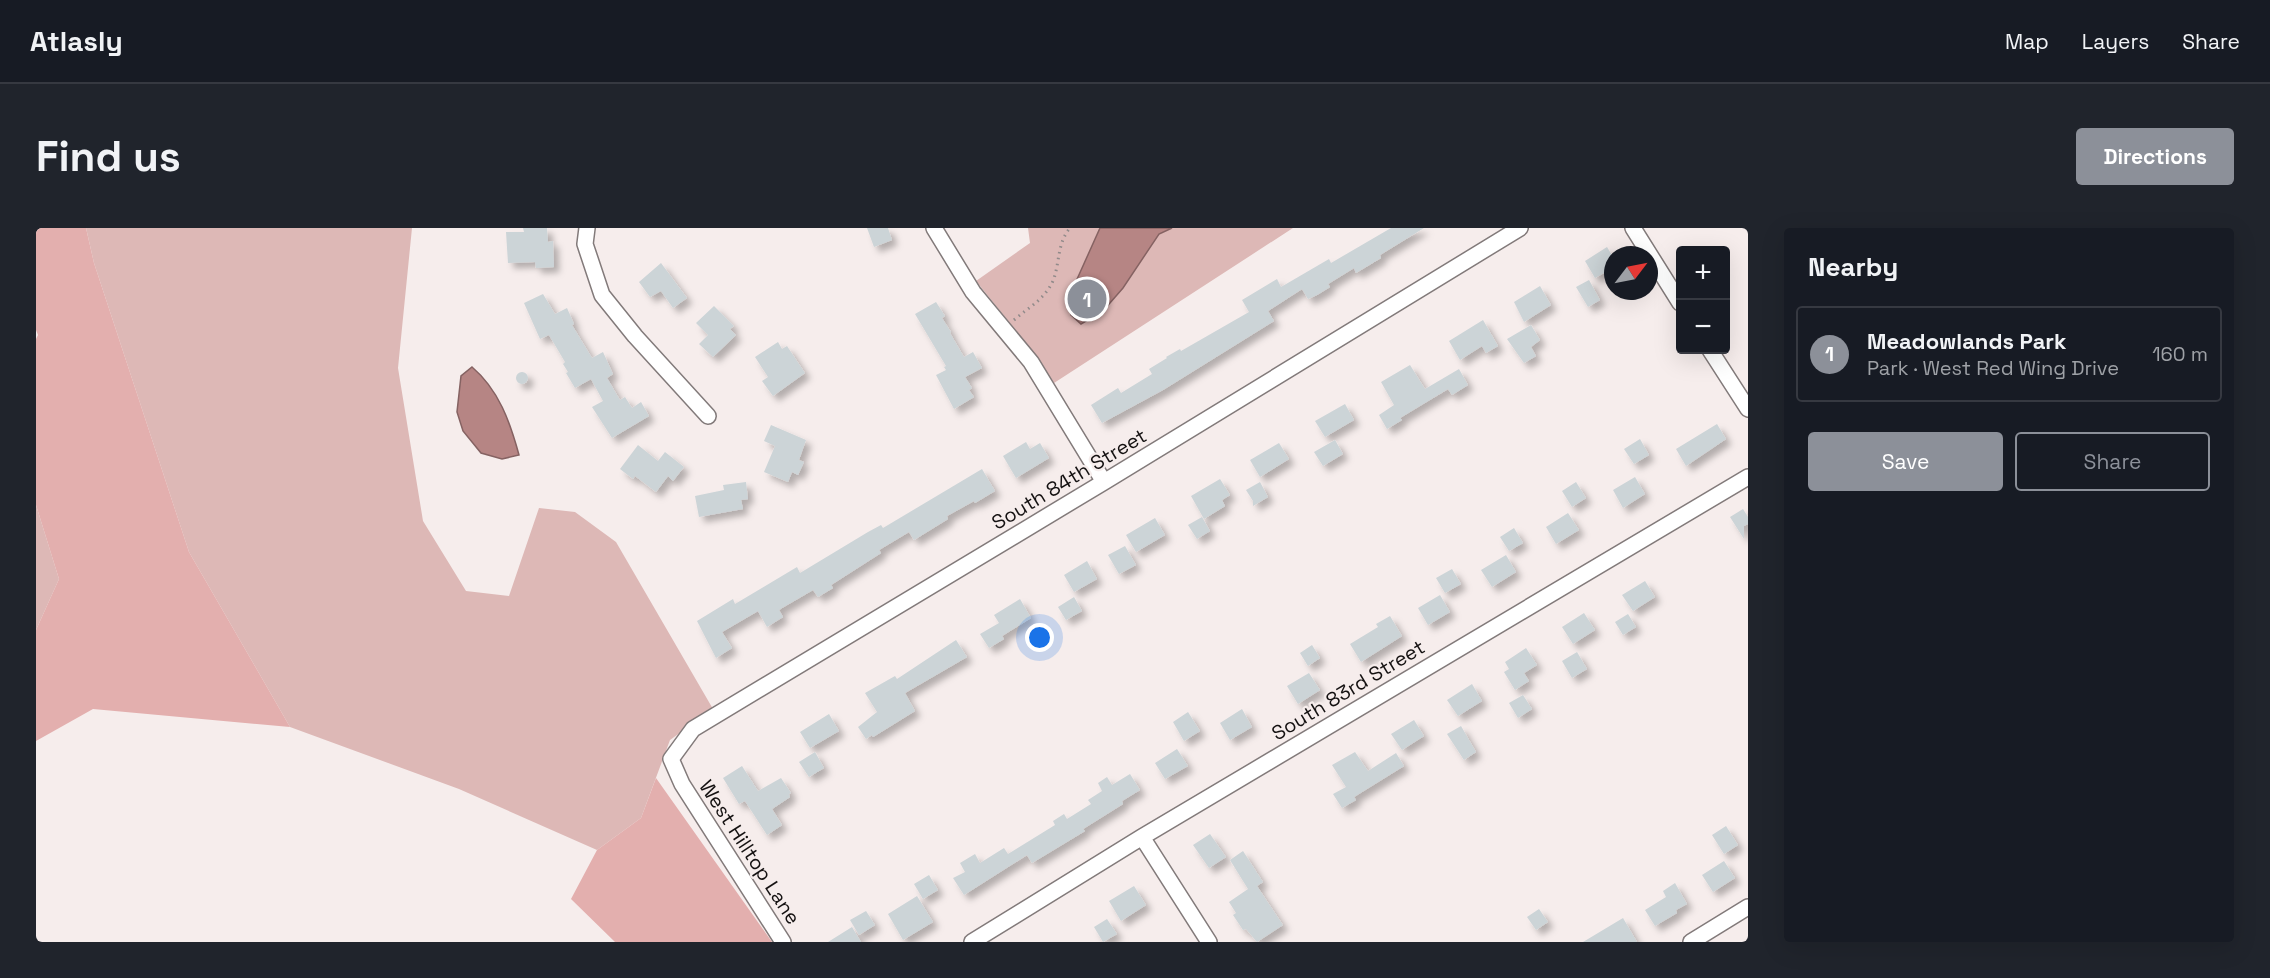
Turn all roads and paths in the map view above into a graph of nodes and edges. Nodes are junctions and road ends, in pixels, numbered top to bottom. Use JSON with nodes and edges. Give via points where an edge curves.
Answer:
{"nodes":[{"id":1,"x":587,"y":228,"type":"edge"},
{"id":2,"x":934,"y":228,"type":"edge"},
{"id":3,"x":1070,"y":228,"type":"edge"},
{"id":4,"x":1520,"y":228,"type":"edge"},
{"id":5,"x":1633,"y":228,"type":"edge"},
{"id":6,"x":1678,"y":300,"type":"edge"},
{"id":7,"x":1004,"y":329,"type":"junction"},
{"id":8,"x":1713,"y":354,"type":"edge"},
{"id":9,"x":1748,"y":409,"type":"edge"},
{"id":10,"x":708,"y":416,"type":"dead end"},
{"id":11,"x":1748,"y":477,"type":"edge"},
{"id":12,"x":1104,"y":482,"type":"junction"},
{"id":13,"x":682,"y":784,"type":"joint"},
{"id":14,"x":1142,"y":837,"type":"junction"},
{"id":15,"x":1748,"y":907,"type":"edge"},
{"id":16,"x":783,"y":942,"type":"edge"},
{"id":17,"x":972,"y":942,"type":"edge"},
{"id":18,"x":1209,"y":942,"type":"edge"},
{"id":19,"x":1690,"y":942,"type":"edge"}],
"edges":[{"from":1,"to":10,"type":"street","via":[[585,244],[602,295]]},
{"from":2,"to":7,"type":"street","via":[[973,292]]},
{"from":3,"to":7,"type":"path","via":[[1061,243],[1053,281],[1043,298]]},
{"from":4,"to":12,"type":"street","name":"South 84th Street"},
{"from":5,"to":6,"type":"street"},
{"from":7,"to":12,"type":"street","via":[[1031,362]]},
{"from":8,"to":9,"type":"street"},
{"from":11,"to":14,"type":"street","name":"South 83rd Street"},
{"from":12,"to":13,"type":"street","name":"South 84th Street","via":[[693,729],[671,759]]},
{"from":13,"to":16,"type":"street","name":"West Hilltop Lane"},
{"from":14,"to":17,"type":"street","name":"South 83rd Street"},
{"from":14,"to":18,"type":"street"},
{"from":15,"to":19,"type":"street"}]}
